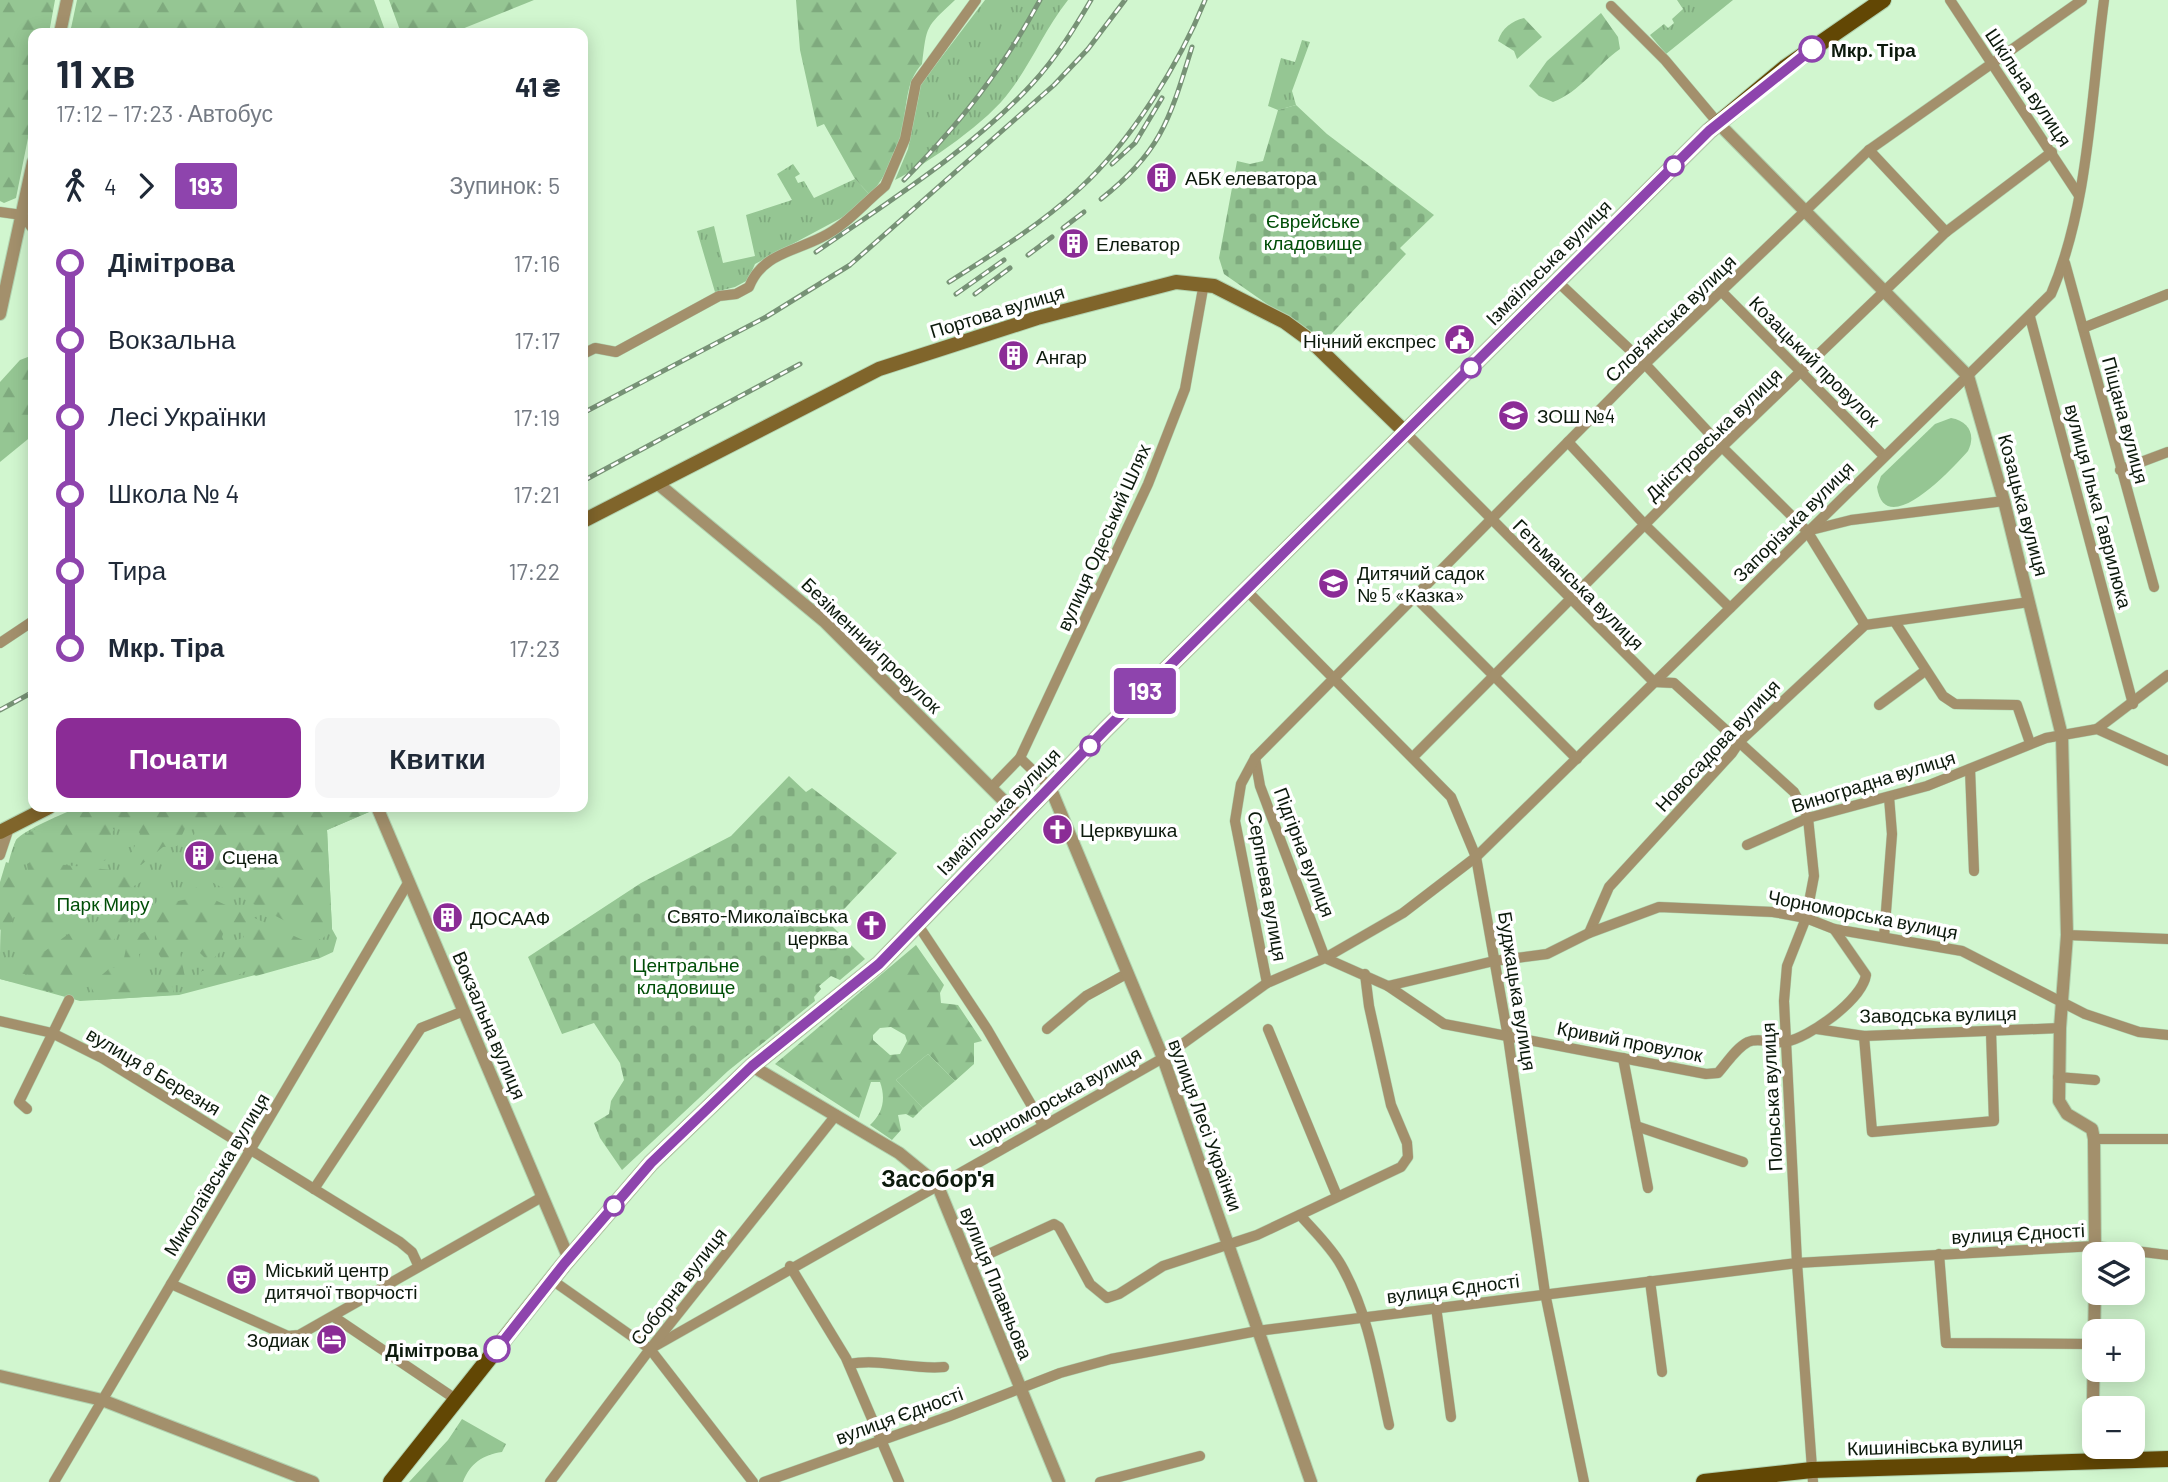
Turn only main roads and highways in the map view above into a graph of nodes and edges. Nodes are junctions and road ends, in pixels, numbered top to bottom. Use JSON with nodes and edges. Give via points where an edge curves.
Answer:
{"nodes":[{"id":1,"x":1883,"y":0,"type":"edge"},
{"id":2,"x":1406,"y":433,"type":"junction"},
{"id":3,"x":588,"y":519,"type":"edge"},
{"id":4,"x":39,"y":812,"type":"edge"},
{"id":5,"x":4,"y":830,"type":"edge"},
{"id":6,"x":2168,"y":1459,"type":"edge"},
{"id":7,"x":1812,"y":1476,"type":"edge"},
{"id":8,"x":391,"y":1482,"type":"edge"},
{"id":9,"x":1704,"y":1482,"type":"edge"}],
"edges":[{"from":1,"to":2,"type":"main road","name":"Ізмаїльська вулиця","via":[[1786,67],[1718,123]]},
{"from":2,"to":3,"type":"main road","name":"Портова вулиця","via":[[1311,341],[1257,305],[1204,283],[1176,282],[1037,318],[879,369]]},
{"from":2,"to":8,"type":"main road","name":"Ізмаїльська вулиця","via":[[1020,817],[918,925],[848,991],[752,1066],[651,1163]]},
{"from":4,"to":5,"type":"main road"},
{"from":6,"to":7,"type":"main road","name":"Кишинівська вулиця"},
{"from":7,"to":9,"type":"main road","name":"Кишинівська вулиця"}]}
